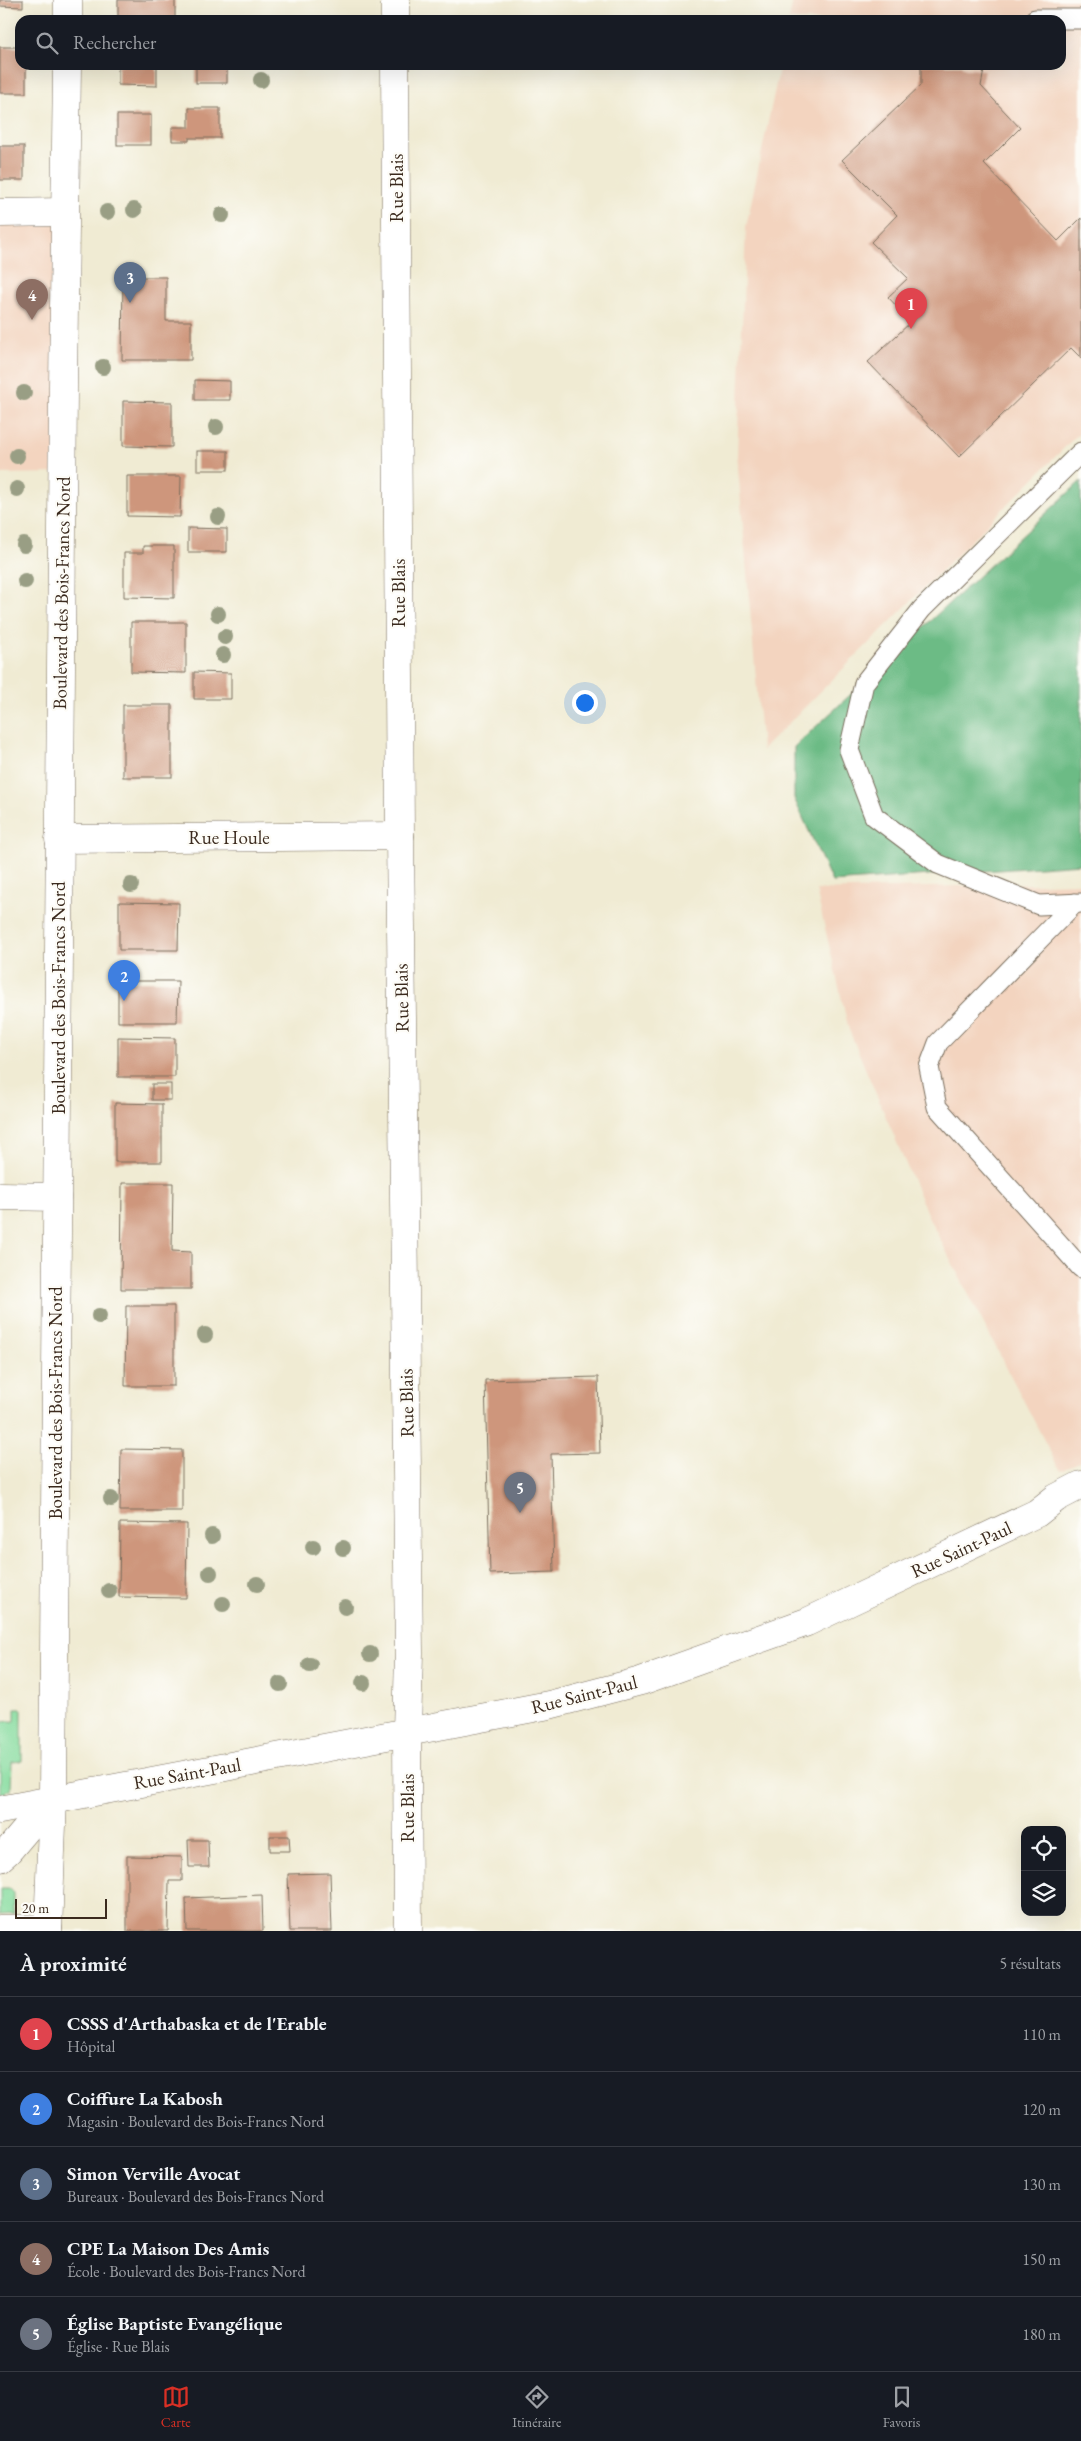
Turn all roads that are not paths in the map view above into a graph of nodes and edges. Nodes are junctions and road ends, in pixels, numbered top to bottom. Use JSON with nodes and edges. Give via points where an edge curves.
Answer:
{"nodes":[{"id":1,"x":68,"y":0,"type":"edge"},
{"id":2,"x":395,"y":0,"type":"edge"},
{"id":3,"x":68,"y":15,"type":"edge"},
{"id":4,"x":395,"y":15,"type":"edge"},
{"id":5,"x":1066,"y":19,"type":"edge"},
{"id":6,"x":1081,"y":19,"type":"edge"},
{"id":7,"x":67,"y":70,"type":"edge"},
{"id":8,"x":395,"y":70,"type":"edge"},
{"id":9,"x":64,"y":212,"type":"junction"},
{"id":10,"x":0,"y":213,"type":"edge"},
{"id":11,"x":1081,"y":452,"type":"edge"},
{"id":12,"x":400,"y":836,"type":"junction"},
{"id":13,"x":59,"y":839,"type":"junction"},
{"id":14,"x":1078,"y":903,"type":"edge"},
{"id":15,"x":0,"y":1196,"type":"edge"},
{"id":16,"x":57,"y":1197,"type":"junction"},
{"id":17,"x":1081,"y":1268,"type":"edge"},
{"id":18,"x":1081,"y":1485,"type":"edge"},
{"id":19,"x":407,"y":1732,"type":"junction"},
{"id":20,"x":53,"y":1798,"type":"junction"},
{"id":21,"x":0,"y":1810,"type":"edge"},
{"id":22,"x":0,"y":1858,"type":"edge"},
{"id":23,"x":0,"y":1928,"type":"edge"},
{"id":24,"x":48,"y":1930,"type":"edge"},
{"id":25,"x":408,"y":1931,"type":"edge"}],
"edges":[{"from":1,"to":3,"type":"street"},
{"from":2,"to":4,"type":"street"},
{"from":5,"to":6,"type":"lane"},
{"from":7,"to":9,"type":"street","name":"Boulevard des Bois-Francs Nord"},
{"from":8,"to":12,"type":"street","name":"Rue Blais"},
{"from":9,"to":10,"type":"street"},
{"from":9,"to":13,"type":"street","name":"Boulevard des Bois-Francs Nord"},
{"from":11,"to":14,"type":"lane","via":[[922,609],[864,684],[849,750],[874,816],[938,864],[1038,904]]},
{"from":12,"to":13,"type":"street","name":"Rue Houle"},
{"from":12,"to":19,"type":"street","name":"Rue Blais","via":[[409,1654]]},
{"from":13,"to":16,"type":"street","name":"Boulevard des Bois-Francs Nord"},
{"from":14,"to":17,"type":"lane","via":[[938,1043],[929,1068],[937,1107]]},
{"from":15,"to":16,"type":"street"},
{"from":16,"to":20,"type":"street","name":"Boulevard des Bois-Francs Nord"},
{"from":18,"to":19,"type":"street","name":"Rue Saint-Paul","via":[[1037,1513],[807,1622],[641,1681],[549,1705]]},
{"from":19,"to":20,"type":"street","name":"Rue Saint-Paul"},
{"from":19,"to":25,"type":"street","name":"Rue Blais"},
{"from":20,"to":21,"type":"street","name":"Rue Saint-Paul"},
{"from":20,"to":22,"type":"street"},
{"from":20,"to":24,"type":"street","name":"Boulevard des Bois-Francs Nord"},
{"from":23,"to":24,"type":"street"}]}
